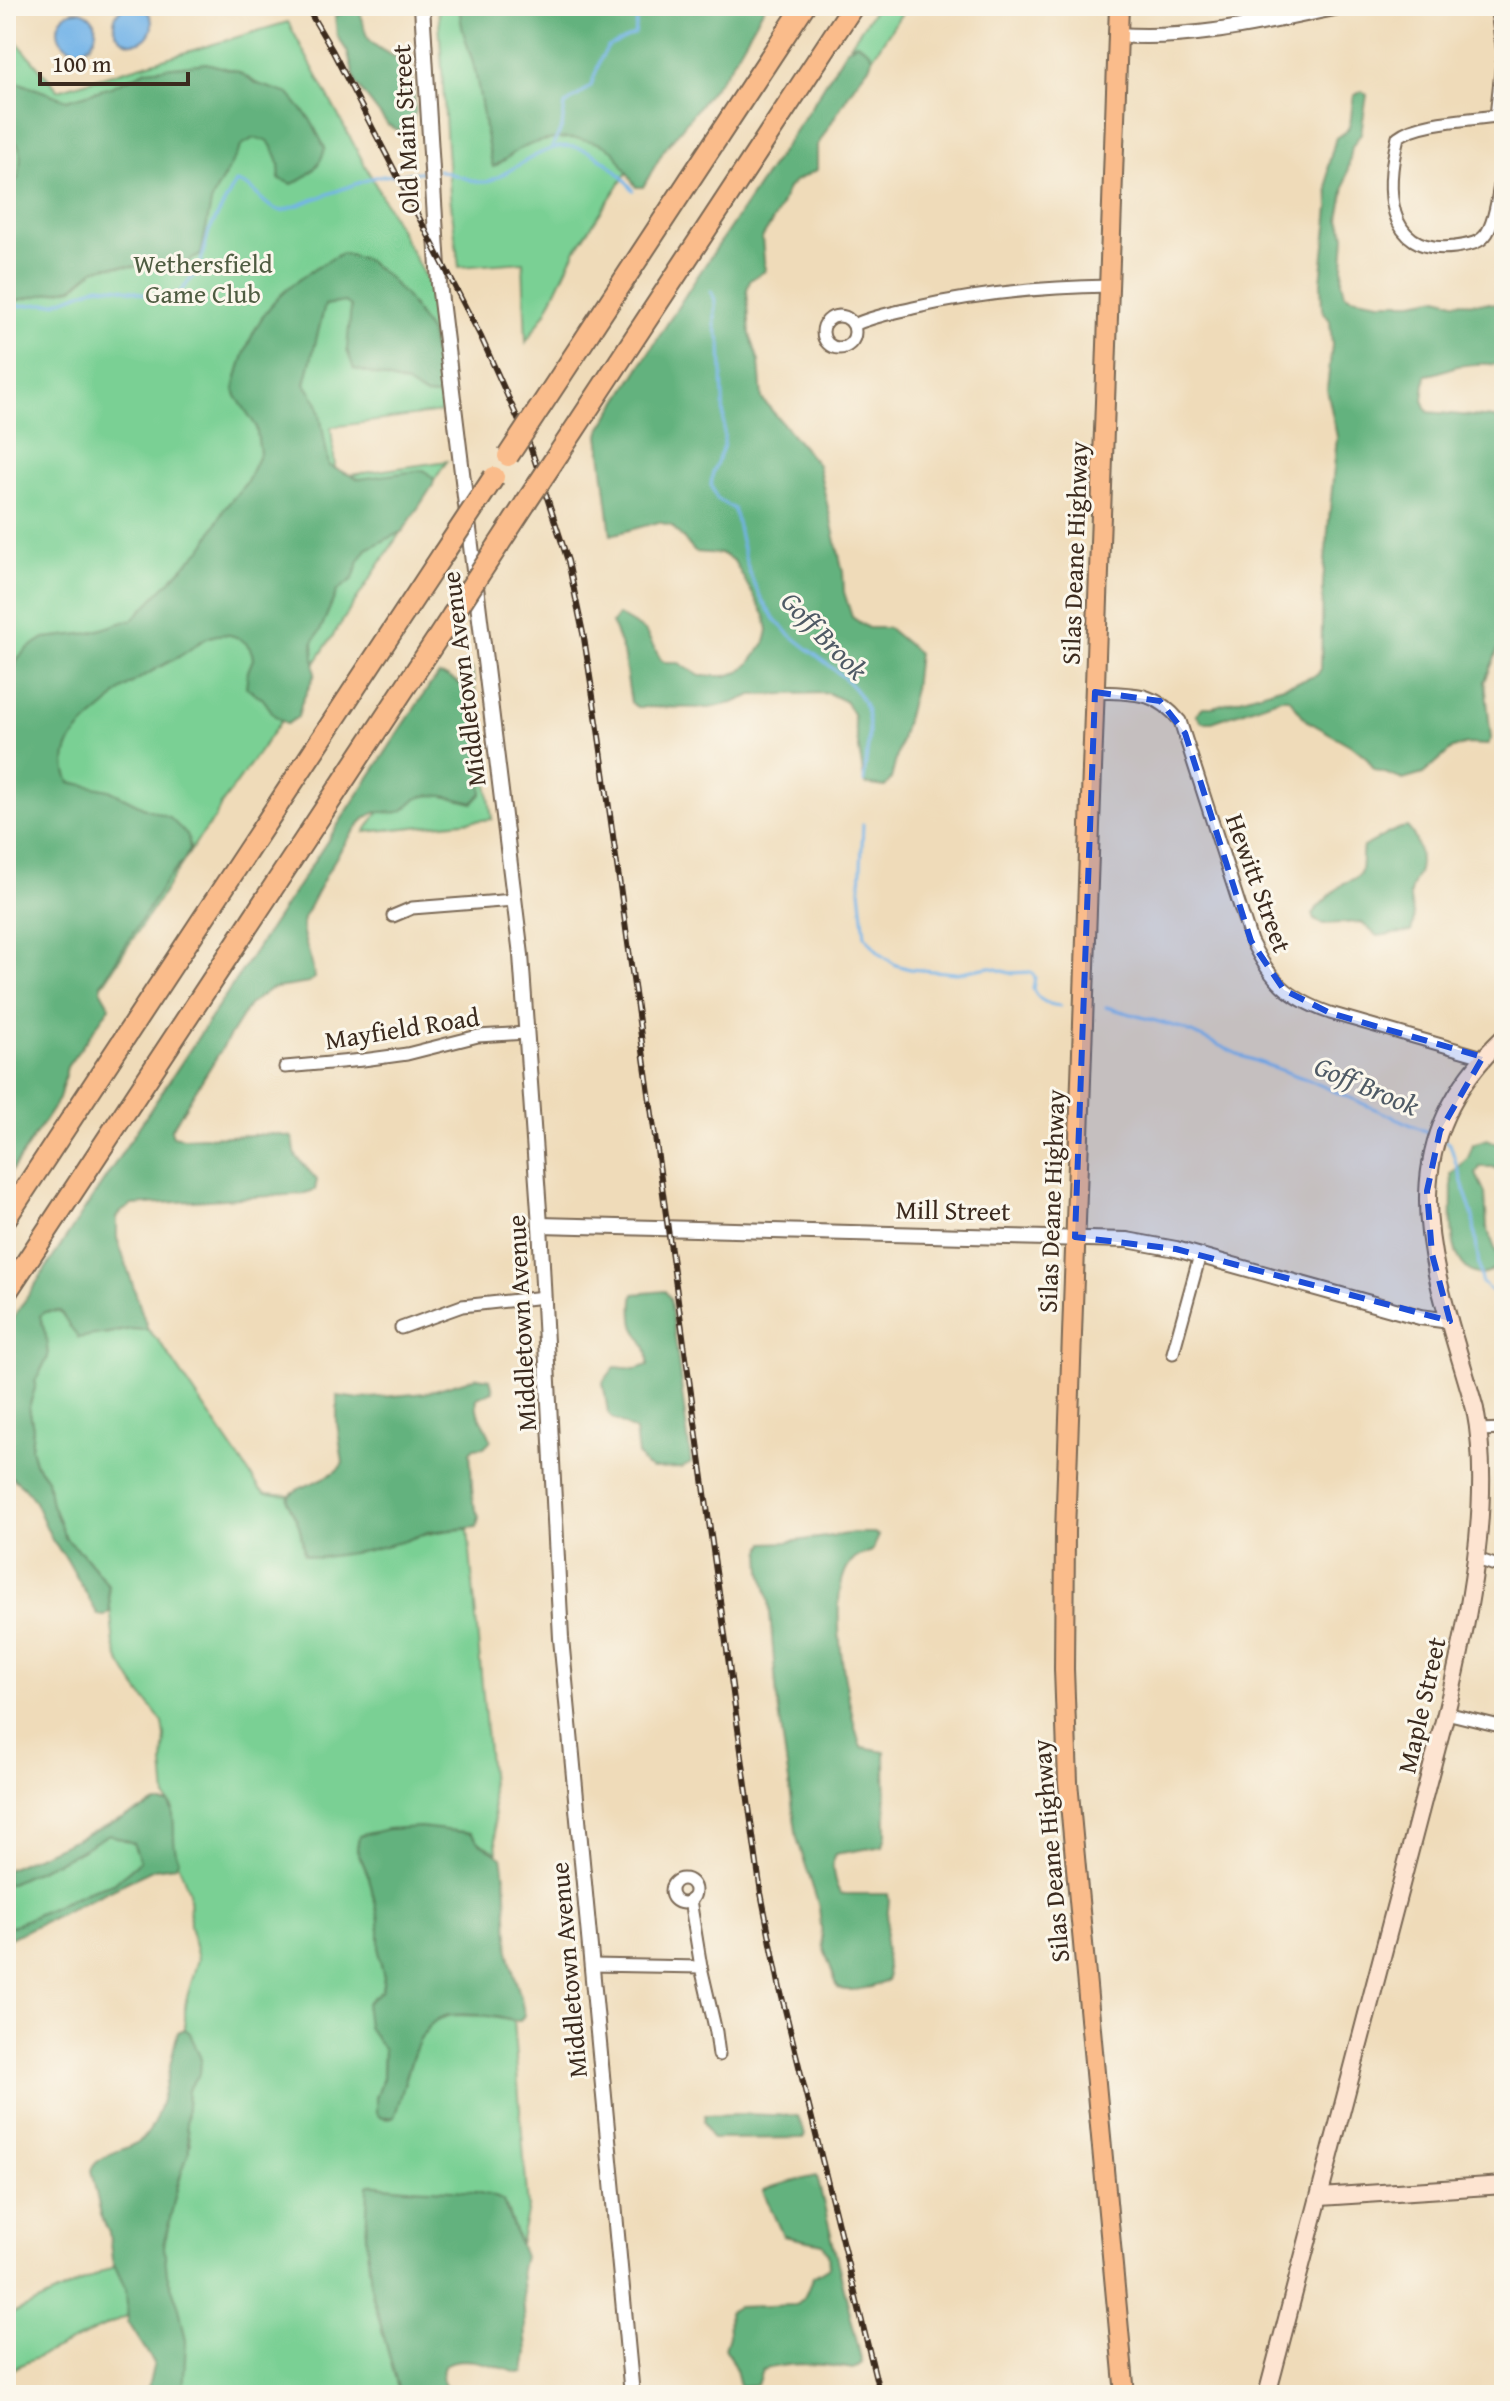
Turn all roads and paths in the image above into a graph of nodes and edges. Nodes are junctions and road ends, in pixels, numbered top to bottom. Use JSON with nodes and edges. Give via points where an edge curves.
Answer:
{"nodes":[{"id":1,"x":422,"y":6,"type":"edge"},
{"id":2,"x":787,"y":6,"type":"edge"},
{"id":3,"x":804,"y":6,"type":"edge"},
{"id":4,"x":853,"y":6,"type":"edge"},
{"id":5,"x":1119,"y":6,"type":"edge"},
{"id":6,"x":1344,"y":6,"type":"edge"},
{"id":7,"x":1496,"y":6,"type":"edge"},
{"id":8,"x":1118,"y":35,"type":"junction"},
{"id":9,"x":770,"y":57,"type":"junction"},
{"id":10,"x":1500,"y":117,"type":"edge"},
{"id":11,"x":1504,"y":161,"type":"edge"},
{"id":12,"x":436,"y":250,"type":"joint"},
{"id":13,"x":1110,"y":286,"type":"junction"},
{"id":14,"x":854,"y":325,"type":"dead end"},
{"id":15,"x":1095,"y":692,"type":"junction"},
{"id":16,"x":514,"y":900,"type":"junction"},
{"id":17,"x":393,"y":916,"type":"dead end"},
{"id":18,"x":526,"y":1033,"type":"junction"},
{"id":19,"x":1504,"y":1037,"type":"edge"},
{"id":20,"x":1483,"y":1057,"type":"junction"},
{"id":21,"x":285,"y":1067,"type":"dead end"},
{"id":22,"x":6,"y":1218,"type":"edge"},
{"id":23,"x":540,"y":1225,"type":"junction"},
{"id":24,"x":1075,"y":1237,"type":"junction"},
{"id":25,"x":1200,"y":1255,"type":"junction"},
{"id":26,"x":6,"y":1293,"type":"edge"},
{"id":27,"x":544,"y":1297,"type":"junction"},
{"id":28,"x":1450,"y":1321,"type":"junction"},
{"id":29,"x":401,"y":1328,"type":"dead end"},
{"id":30,"x":1173,"y":1353,"type":"dead end"},
{"id":31,"x":1504,"y":1429,"type":"edge"},
{"id":32,"x":1479,"y":1430,"type":"junction"},
{"id":33,"x":1474,"y":1558,"type":"junction"},
{"id":34,"x":1504,"y":1568,"type":"edge"},
{"id":35,"x":1446,"y":1713,"type":"junction"},
{"id":36,"x":1504,"y":1727,"type":"edge"},
{"id":37,"x":690,"y":1900,"type":"dead end"},
{"id":38,"x":591,"y":1965,"type":"junction"},
{"id":39,"x":701,"y":1967,"type":"junction"},
{"id":40,"x":719,"y":2055,"type":"dead end"},
{"id":41,"x":1504,"y":2185,"type":"edge"},
{"id":42,"x":1320,"y":2197,"type":"junction"},
{"id":43,"x":632,"y":2395,"type":"edge"},
{"id":44,"x":1125,"y":2395,"type":"edge"},
{"id":45,"x":1267,"y":2395,"type":"edge"}],
"edges":[{"from":1,"to":12,"type":"street","name":"Old Main Street"},
{"from":2,"to":9,"type":"highway"},
{"from":3,"to":9,"type":"highway"},
{"from":4,"to":26,"type":"highway","bridge":true},
{"from":5,"to":8,"type":"main road","name":"Silas Deane Highway"},
{"from":6,"to":8,"type":"street","via":[[1200,34]]},
{"from":7,"to":10,"type":"street","via":[[1503,53]]},
{"from":8,"to":13,"type":"main road","name":"Silas Deane Highway"},
{"from":9,"to":22,"type":"highway","bridge":true},
{"from":10,"to":11,"type":"street","via":[[1441,124],[1398,137],[1389,189],[1397,220],[1430,247],[1479,241],[1489,228]]},
{"from":12,"to":16,"type":"street","name":"Middletown Avenue"},
{"from":13,"to":14,"type":"street","via":[[990,293]]},
{"from":13,"to":15,"type":"main road","name":"Silas Deane Highway"},
{"from":15,"to":20,"type":"street","name":"Hewitt Street","via":[[1149,696],[1180,721],[1251,941],[1284,990],[1330,1013]]},
{"from":15,"to":24,"type":"main road","name":"Silas Deane Highway"},
{"from":16,"to":17,"type":"street","via":[[412,908]]},
{"from":16,"to":18,"type":"street","name":"Middletown Avenue"},
{"from":18,"to":21,"type":"street","name":"Mayfield Road","via":[[478,1036],[407,1054]]},
{"from":18,"to":23,"type":"street","name":"Middletown Avenue"},
{"from":19,"to":20,"type":"main road","name":"Maple Street"},
{"from":20,"to":28,"type":"main road","name":"Maple Street","via":[[1438,1137],[1427,1191],[1432,1254]]},
{"from":23,"to":24,"type":"street","name":"Mill Street"},
{"from":23,"to":27,"type":"street","name":"Middletown Avenue"},
{"from":24,"to":25,"type":"street","name":"Mill Street"},
{"from":24,"to":44,"type":"main road","name":"Silas Deane Highway","via":[[1064,1574],[1068,1770]]},
{"from":25,"to":28,"type":"street","name":"Mill Street"},
{"from":25,"to":30,"type":"street"},
{"from":27,"to":29,"type":"street","via":[[462,1306]]},
{"from":27,"to":38,"type":"street","name":"Middletown Avenue","via":[[561,1638]]},
{"from":28,"to":32,"type":"main road","name":"Maple Street"},
{"from":31,"to":32,"type":"street"},
{"from":32,"to":33,"type":"main road","name":"Maple Street"},
{"from":33,"to":34,"type":"street"},
{"from":33,"to":35,"type":"main road","name":"Maple Street"},
{"from":35,"to":36,"type":"street"},
{"from":35,"to":42,"type":"main road","name":"Maple Street"},
{"from":37,"to":39,"type":"street"},
{"from":38,"to":39,"type":"street"},
{"from":38,"to":43,"type":"street","name":"Middletown Avenue"},
{"from":39,"to":40,"type":"street"},
{"from":41,"to":42,"type":"main road"},
{"from":42,"to":45,"type":"main road","name":"Maple Street"}]}
